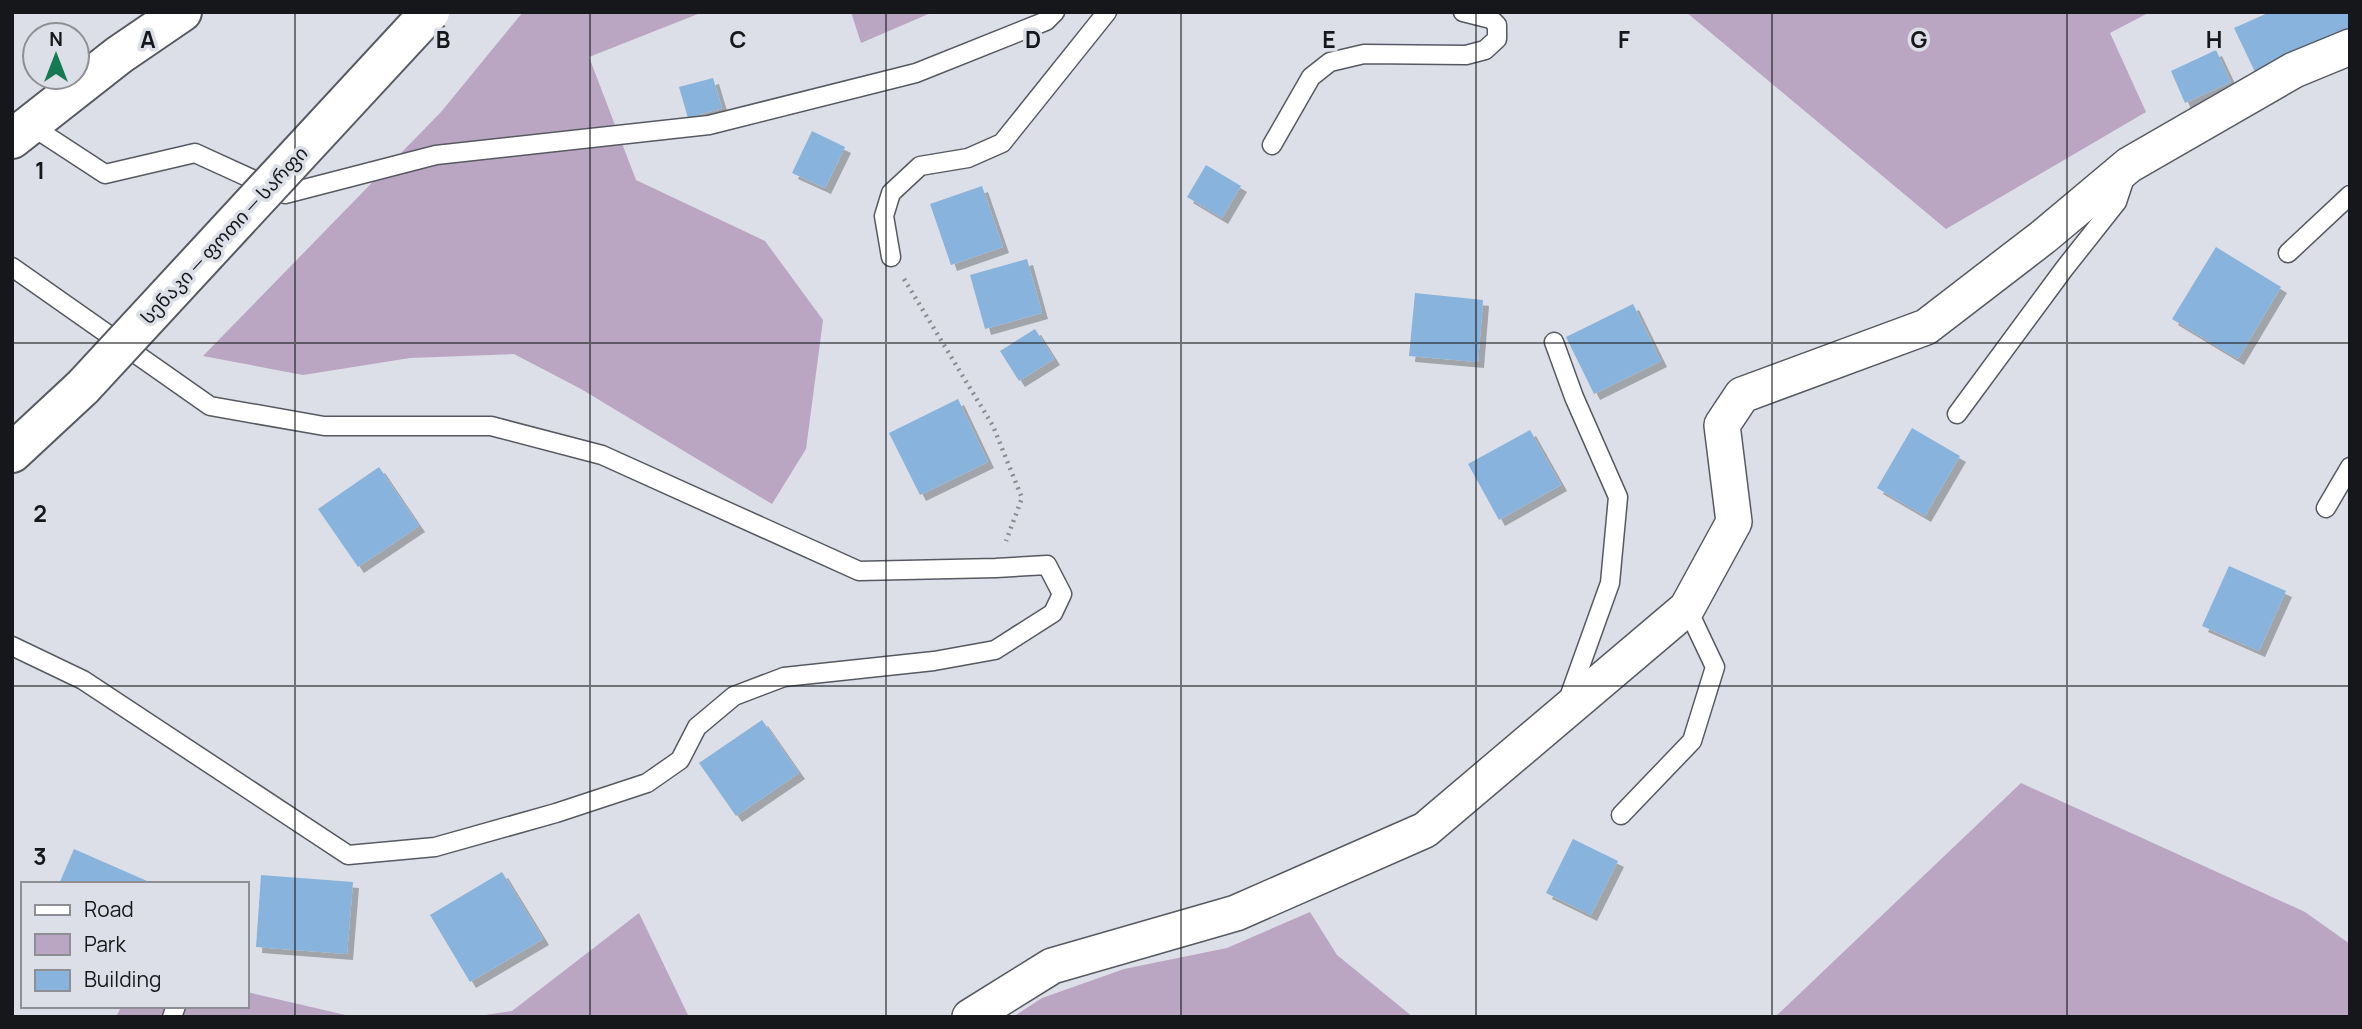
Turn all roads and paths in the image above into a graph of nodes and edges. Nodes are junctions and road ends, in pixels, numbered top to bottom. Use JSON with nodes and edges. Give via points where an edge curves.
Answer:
{"nodes":[{"id":1,"x":182,"y":12,"type":"edge"},
{"id":2,"x":430,"y":12,"type":"edge"},
{"id":3,"x":1055,"y":12,"type":"edge"},
{"id":4,"x":1107,"y":12,"type":"edge"},
{"id":5,"x":1463,"y":12,"type":"edge"},
{"id":6,"x":2350,"y":47,"type":"edge"},
{"id":7,"x":21,"y":132,"type":"edge"},
{"id":8,"x":1272,"y":145,"type":"dead end"},
{"id":9,"x":2129,"y":165,"type":"junction"},
{"id":10,"x":2350,"y":195,"type":"edge"},
{"id":11,"x":2288,"y":253,"type":"dead end"},
{"id":12,"x":891,"y":257,"type":"joint"},
{"id":13,"x":12,"y":267,"type":"edge"},
{"id":14,"x":1553,"y":342,"type":"dead end"},
{"id":15,"x":1957,"y":414,"type":"dead end"},
{"id":16,"x":12,"y":453,"type":"edge"},
{"id":17,"x":2350,"y":467,"type":"edge"},
{"id":18,"x":2326,"y":508,"type":"dead end"},
{"id":19,"x":996,"y":569,"type":"junction"},
{"id":20,"x":1688,"y":608,"type":"junction"},
{"id":21,"x":12,"y":646,"type":"edge"},
{"id":22,"x":1563,"y":713,"type":"junction"},
{"id":23,"x":1621,"y":815,"type":"dead end"},
{"id":24,"x":970,"y":1017,"type":"edge"}],
"edges":[{"from":1,"to":7,"type":"main road"},
{"from":2,"to":16,"type":"main road","name":"სენაკი — ფოთი — სარფი","bridge":true,"via":[[83,387]]},
{"from":3,"to":7,"type":"lane","via":[[1046,21],[916,73],[709,125],[436,155],[285,194],[195,153],[105,174]]},
{"from":4,"to":12,"type":"lane","via":[[1002,143],[968,158],[920,166],[891,193],[884,216]]},
{"from":5,"to":8,"type":"lane","via":[[1497,25],[1497,38],[1485,50],[1466,55],[1364,54],[1330,62],[1311,77]]},
{"from":6,"to":9,"type":"street","via":[[2294,70]]},
{"from":9,"to":15,"type":"lane","via":[[2117,202]]},
{"from":9,"to":20,"type":"street","via":[[1926,327],[1742,395],[1722,425],[1734,522]]},
{"from":10,"to":11,"type":"lane"},
{"from":12,"to":19,"type":"path","via":[[993,426],[1022,498]]},
{"from":13,"to":19,"type":"lane","via":[[210,405],[324,426],[491,426],[602,455],[859,572]]},
{"from":14,"to":22,"type":"lane","via":[[1618,497],[1610,583]]},
{"from":17,"to":18,"type":"lane"},
{"from":19,"to":21,"type":"lane","via":[[1047,565],[1062,594],[1053,612],[995,650],[784,677],[734,696],[697,727],[680,760],[647,783],[435,848],[348,855],[83,680]]},
{"from":20,"to":22,"type":"street"},
{"from":20,"to":23,"type":"lane","via":[[1715,667],[1692,741]]},
{"from":22,"to":24,"type":"street","via":[[1424,830],[1236,913],[1052,966]]}]}
